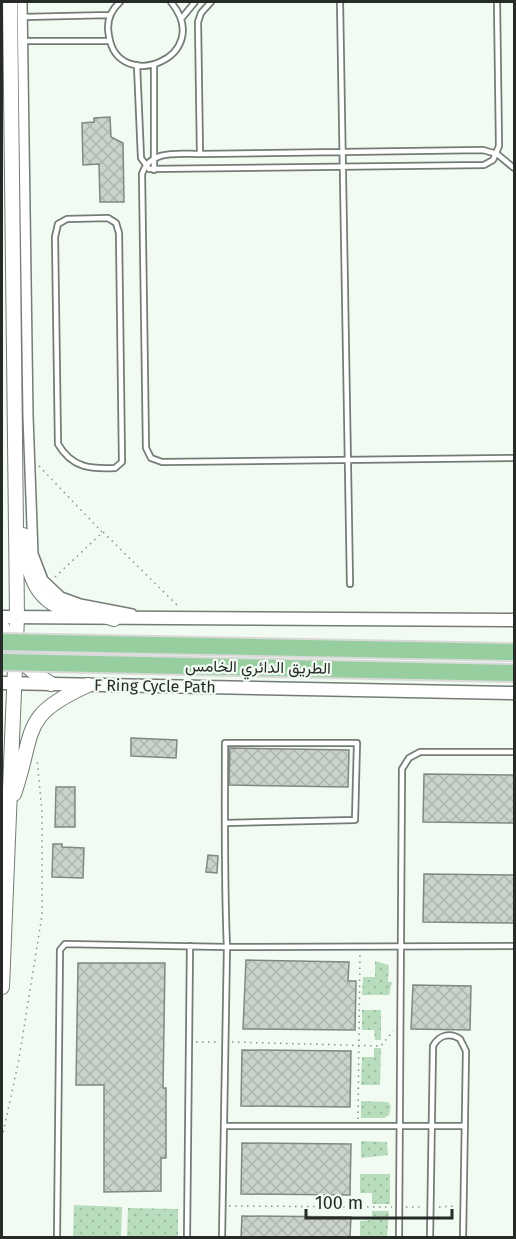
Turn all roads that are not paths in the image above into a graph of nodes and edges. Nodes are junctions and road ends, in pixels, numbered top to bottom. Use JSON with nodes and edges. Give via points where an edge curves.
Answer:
{"nodes":[{"id":1,"x":10,"y":2,"type":"edge"},
{"id":2,"x":22,"y":2,"type":"edge"},
{"id":3,"x":120,"y":2,"type":"edge"},
{"id":4,"x":171,"y":2,"type":"edge"},
{"id":5,"x":195,"y":2,"type":"edge"},
{"id":6,"x":211,"y":2,"type":"edge"},
{"id":7,"x":340,"y":2,"type":"edge"},
{"id":8,"x":497,"y":2,"type":"edge"},
{"id":9,"x":110,"y":15,"type":"junction"},
{"id":10,"x":22,"y":17,"type":"junction"},
{"id":11,"x":182,"y":19,"type":"junction"},
{"id":12,"x":22,"y":41,"type":"junction"},
{"id":13,"x":109,"y":41,"type":"junction"},
{"id":14,"x":137,"y":65,"type":"junction"},
{"id":15,"x":154,"y":65,"type":"junction"},
{"id":16,"x":2,"y":97,"type":"edge"},
{"id":17,"x":10,"y":119,"type":"junction"},
{"id":18,"x":343,"y":152,"type":"junction"},
{"id":19,"x":200,"y":154,"type":"junction"},
{"id":20,"x":497,"y":154,"type":"junction"},
{"id":21,"x":154,"y":158,"type":"junction"},
{"id":22,"x":145,"y":167,"type":"junction"},
{"id":23,"x":343,"y":168,"type":"junction"},
{"id":24,"x":514,"y":168,"type":"edge"},
{"id":25,"x":154,"y":170,"type":"junction"},
{"id":26,"x":57,"y":359,"type":"joint"},
{"id":27,"x":514,"y":458,"type":"edge"},
{"id":28,"x":347,"y":459,"type":"junction"},
{"id":29,"x":16,"y":495,"type":"junction"},
{"id":30,"x":350,"y":584,"type":"dead end"},
{"id":31,"x":2,"y":617,"type":"edge"},
{"id":32,"x":17,"y":617,"type":"junction"},
{"id":33,"x":114,"y":619,"type":"junction"},
{"id":34,"x":158,"y":619,"type":"junction"},
{"id":35,"x":514,"y":620,"type":"edge"},
{"id":36,"x":2,"y":626,"type":"edge"},
{"id":37,"x":2,"y":642,"type":"edge"},
{"id":38,"x":514,"y":651,"type":"edge"},
{"id":39,"x":8,"y":658,"type":"edge"},
{"id":40,"x":514,"y":673,"type":"edge"},
{"id":41,"x":8,"y":683,"type":"edge"},
{"id":42,"x":51,"y":684,"type":"junction"},
{"id":43,"x":88,"y":685,"type":"junction"},
{"id":44,"x":514,"y":693,"type":"edge"},
{"id":45,"x":514,"y":752,"type":"edge"},
{"id":46,"x":9,"y":807,"type":"junction"},
{"id":47,"x":225,"y":823,"type":"junction"},
{"id":48,"x":190,"y":946,"type":"junction"},
{"id":49,"x":514,"y":946,"type":"edge"},
{"id":50,"x":227,"y":947,"type":"junction"},
{"id":51,"x":403,"y":947,"type":"junction"},
{"id":52,"x":2,"y":987,"type":"edge"},
{"id":53,"x":224,"y":1126,"type":"junction"},
{"id":54,"x":400,"y":1126,"type":"junction"},
{"id":55,"x":432,"y":1126,"type":"junction"},
{"id":56,"x":465,"y":1126,"type":"junction"},
{"id":57,"x":57,"y":1238,"type":"edge"},
{"id":58,"x":187,"y":1238,"type":"edge"},
{"id":59,"x":222,"y":1238,"type":"edge"},
{"id":60,"x":399,"y":1238,"type":"edge"},
{"id":61,"x":430,"y":1238,"type":"edge"},
{"id":62,"x":463,"y":1238,"type":"edge"}],
"edges":[{"from":1,"to":17,"type":"main road"},
{"from":2,"to":10,"type":"street"},
{"from":3,"to":9,"type":"lane"},
{"from":4,"to":11,"type":"lane"},
{"from":5,"to":11,"type":"lane"},
{"from":6,"to":19,"type":"lane","via":[[198,22]]},
{"from":7,"to":18,"type":"lane"},
{"from":8,"to":20,"type":"lane"},
{"from":9,"to":10,"type":"lane"},
{"from":9,"to":13,"type":"lane"},
{"from":10,"to":12,"type":"street"},
{"from":11,"to":15,"type":"lane","via":[[178,48]]},
{"from":12,"to":13,"type":"lane"},
{"from":12,"to":34,"type":"street","via":[[32,545],[37,569],[46,585],[69,601]]},
{"from":13,"to":14,"type":"lane","via":[[120,57]]},
{"from":14,"to":15,"type":"lane"},
{"from":14,"to":22,"type":"lane","via":[[141,158]]},
{"from":15,"to":21,"type":"lane"},
{"from":16,"to":17,"type":"main road"},
{"from":17,"to":29,"type":"main road"},
{"from":18,"to":19,"type":"lane"},
{"from":18,"to":20,"type":"lane","via":[[483,150]]},
{"from":18,"to":23,"type":"lane"},
{"from":19,"to":21,"type":"lane"},
{"from":20,"to":23,"type":"lane","via":[[484,165]]},
{"from":20,"to":24,"type":"lane"},
{"from":21,"to":22,"type":"lane"},
{"from":21,"to":25,"type":"lane"},
{"from":22,"to":25,"type":"lane"},
{"from":22,"to":28,"type":"lane","via":[[142,215],[148,453],[162,462]]},
{"from":23,"to":25,"type":"lane"},
{"from":23,"to":28,"type":"lane"},
{"from":26,"to":26,"type":"lane","via":[[58,444],[82,467],[115,468],[122,462],[119,233],[116,223],[108,218],[68,219],[56,230]]},
{"from":27,"to":28,"type":"lane"},
{"from":28,"to":30,"type":"lane"},
{"from":29,"to":32,"type":"main road"},
{"from":29,"to":33,"type":"main road","via":[[28,573],[35,586],[58,606]]},
{"from":31,"to":32,"type":"street"},
{"from":32,"to":33,"type":"street"},
{"from":32,"to":39,"type":"main road"},
{"from":33,"to":34,"type":"street"},
{"from":34,"to":35,"type":"street"},
{"from":36,"to":39,"type":"main road"},
{"from":37,"to":38,"type":"highway","name":"الطريق الدائري الخامس","bridge":true},
{"from":39,"to":40,"type":"highway","name":"الطريق الدائري الخامس","bridge":true},
{"from":39,"to":41,"type":"main road"},
{"from":39,"to":42,"type":"main road"},
{"from":41,"to":42,"type":"street","name":"الطريق الدائري الخامس"},
{"from":41,"to":46,"type":"main road"},
{"from":42,"to":43,"type":"street","name":"الطريق الدائري الخامس"},
{"from":43,"to":44,"type":"street","name":"الطريق الدائري الخامس"},
{"from":43,"to":46,"type":"main road","via":[[58,698],[37,718]]},
{"from":45,"to":51,"type":"lane","via":[[420,752],[405,763]]},
{"from":46,"to":52,"type":"main road"},
{"from":47,"to":47,"type":"lane","via":[[225,743],[357,743],[355,820]]},
{"from":47,"to":50,"type":"lane"},
{"from":48,"to":50,"type":"lane"},
{"from":48,"to":57,"type":"lane","via":[[70,943],[61,947]]},
{"from":48,"to":58,"type":"lane"},
{"from":49,"to":51,"type":"lane"},
{"from":50,"to":51,"type":"lane"},
{"from":50,"to":53,"type":"lane"},
{"from":51,"to":54,"type":"lane"},
{"from":53,"to":54,"type":"lane"},
{"from":53,"to":59,"type":"lane"},
{"from":54,"to":55,"type":"lane"},
{"from":54,"to":60,"type":"lane"},
{"from":55,"to":56,"type":"lane"},
{"from":55,"to":56,"type":"lane","via":[[433,1046],[449,1035],[460,1039],[466,1051]]},
{"from":55,"to":61,"type":"lane"},
{"from":56,"to":62,"type":"lane"}]}
